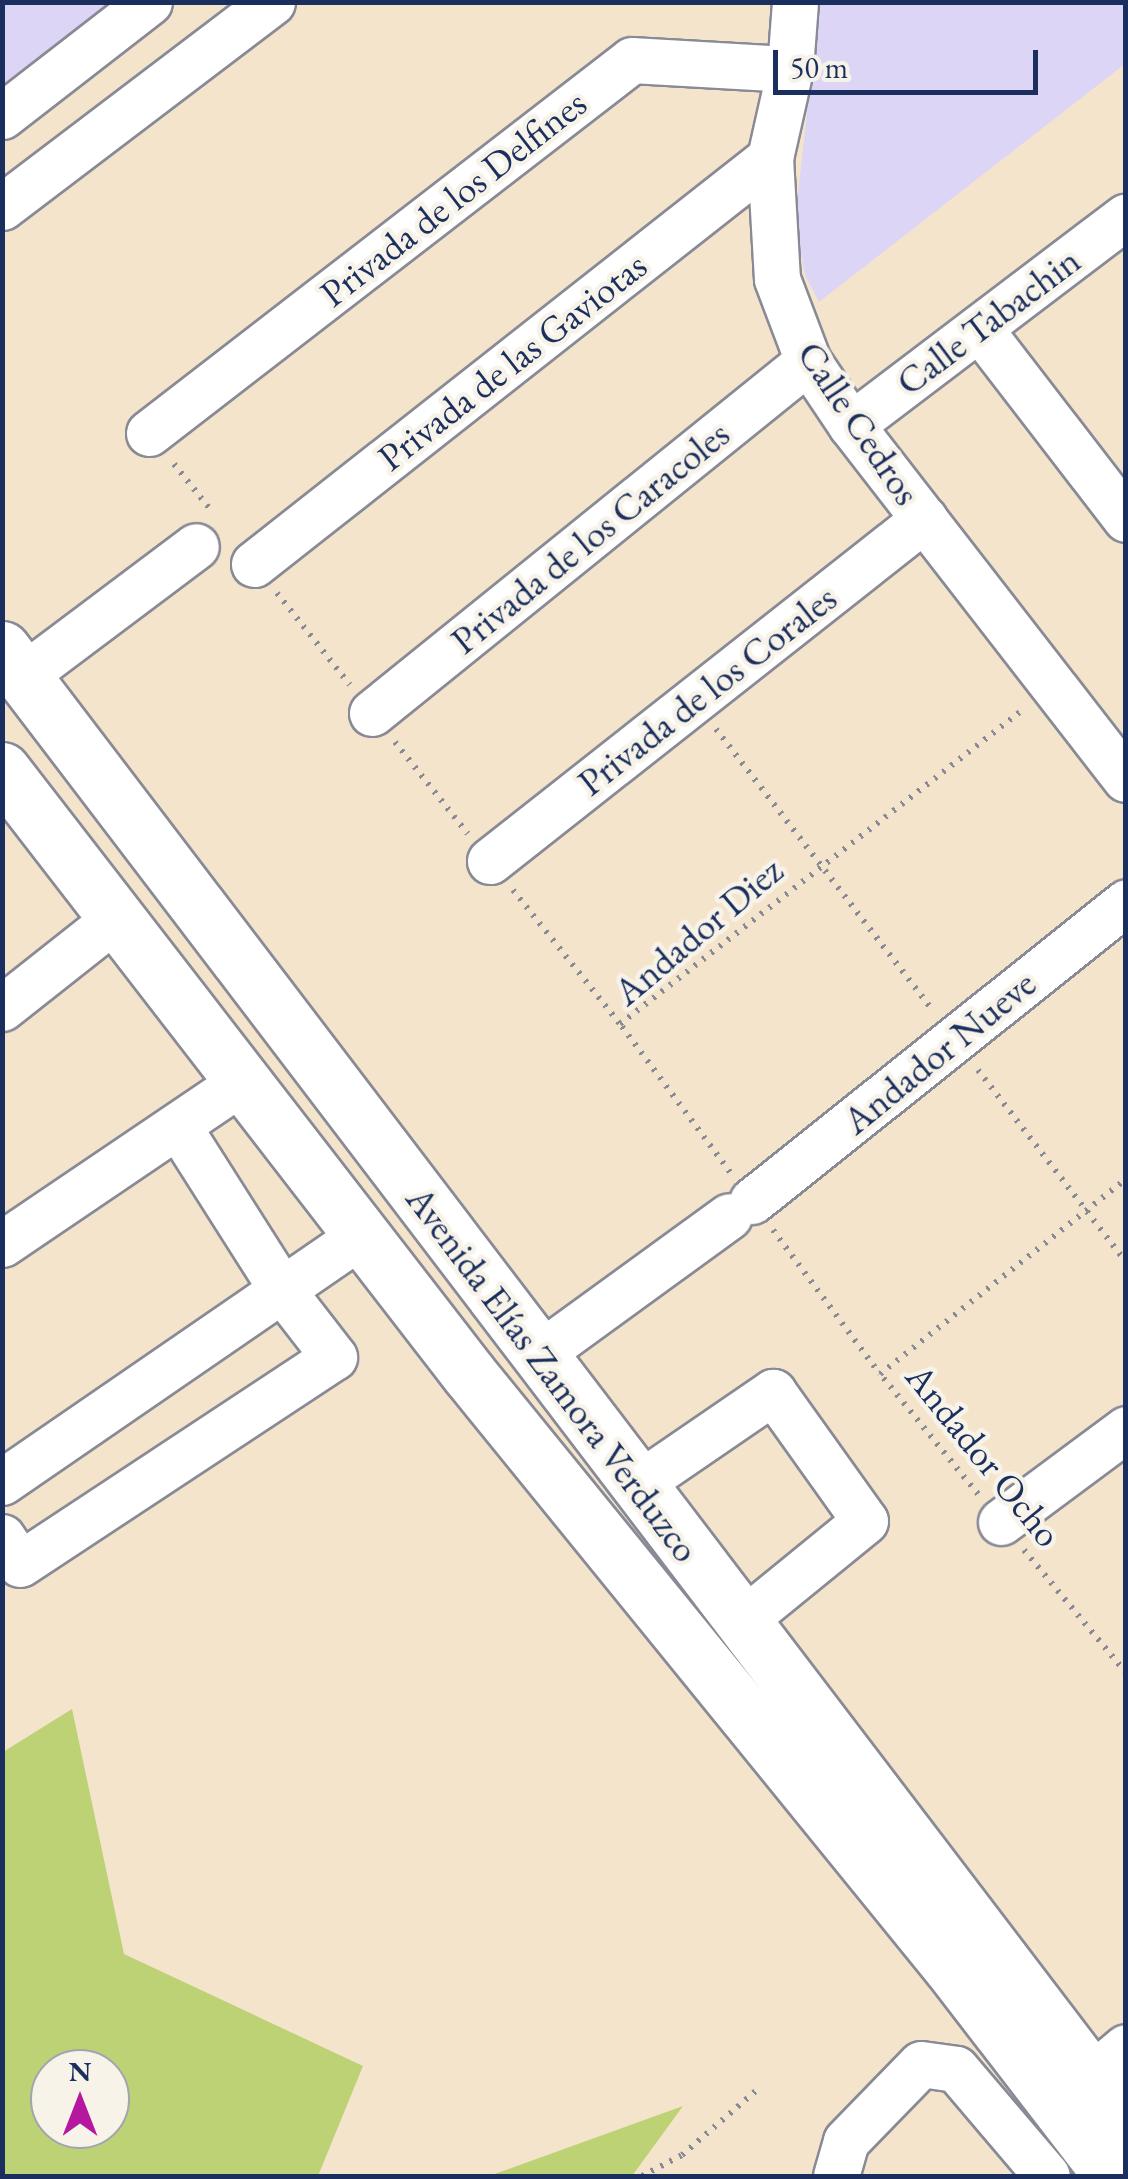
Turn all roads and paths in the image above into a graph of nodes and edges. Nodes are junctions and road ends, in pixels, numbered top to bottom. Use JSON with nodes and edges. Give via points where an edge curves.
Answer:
{"nodes":[{"id":1,"x":149,"y":2,"type":"edge"},
{"id":2,"x":272,"y":2,"type":"edge"},
{"id":3,"x":796,"y":2,"type":"edge"},
{"id":4,"x":790,"y":69,"type":"junction"},
{"id":5,"x":2,"y":116,"type":"edge"},
{"id":6,"x":770,"y":158,"type":"junction"},
{"id":7,"x":2,"y":207,"type":"edge"},
{"id":8,"x":1126,"y":216,"type":"edge"},
{"id":9,"x":979,"y":328,"type":"junction"},
{"id":10,"x":808,"y":361,"type":"junction"},
{"id":11,"x":851,"y":425,"type":"junction"},
{"id":12,"x":150,"y":433,"type":"dead end"},
{"id":13,"x":924,"y":519,"type":"junction"},
{"id":14,"x":1126,"y":519,"type":"edge"},
{"id":15,"x":196,"y":546,"type":"dead end"},
{"id":16,"x":254,"y":564,"type":"dead end"},
{"id":17,"x":13,"y":663,"type":"edge"},
{"id":18,"x":1054,"y":686,"type":"junction"},
{"id":19,"x":694,"y":700,"type":"junction"},
{"id":20,"x":372,"y":713,"type":"dead end"},
{"id":21,"x":2,"y":770,"type":"edge"},
{"id":22,"x":1126,"y":779,"type":"edge"},
{"id":23,"x":490,"y":860,"type":"dead end"},
{"id":24,"x":821,"y":866,"type":"junction"},
{"id":25,"x":1126,"y":902,"type":"edge"},
{"id":26,"x":116,"y":918,"type":"junction"},
{"id":27,"x":2,"y":1008,"type":"edge"},
{"id":28,"x":954,"y":1039,"type":"junction"},
{"id":29,"x":243,"y":1082,"type":"junction"},
{"id":30,"x":178,"y":1126,"type":"junction"},
{"id":31,"x":1126,"y":1179,"type":"edge"},
{"id":32,"x":740,"y":1209,"type":"junction"},
{"id":33,"x":1086,"y":1211,"type":"junction"},
{"id":34,"x":361,"y":1236,"type":"junction"},
{"id":35,"x":2,"y":1244,"type":"edge"},
{"id":36,"x":1126,"y":1262,"type":"edge"},
{"id":37,"x":282,"y":1290,"type":"junction"},
{"id":38,"x":538,"y":1355,"type":"junction"},
{"id":39,"x":469,"y":1374,"type":"junction"},
{"id":40,"x":880,"y":1374,"type":"junction"},
{"id":41,"x":1126,"y":1429,"type":"edge"},
{"id":42,"x":2,"y":1482,"type":"edge"},
{"id":43,"x":636,"y":1484,"type":"junction"},
{"id":44,"x":1002,"y":1522,"type":"junction"},
{"id":45,"x":2,"y":1537,"type":"edge"},
{"id":46,"x":680,"y":1540,"type":"junction"},
{"id":47,"x":741,"y":1622,"type":"junction"},
{"id":48,"x":1126,"y":1673,"type":"edge"},
{"id":49,"x":973,"y":1961,"type":"junction"},
{"id":50,"x":1120,"y":2062,"type":"edge"},
{"id":51,"x":758,"y":2089,"type":"dead end"},
{"id":52,"x":1126,"y":2124,"type":"edge"},
{"id":53,"x":642,"y":2176,"type":"edge"},
{"id":54,"x":836,"y":2176,"type":"edge"},
{"id":55,"x":1047,"y":2176,"type":"edge"},
{"id":56,"x":1073,"y":2176,"type":"edge"},
{"id":57,"x":1112,"y":2176,"type":"edge"}],
"edges":[{"from":1,"to":5,"type":"street"},
{"from":2,"to":7,"type":"street"},
{"from":3,"to":4,"type":"street","name":"Calle Cedros"},
{"from":4,"to":6,"type":"street","name":"Calle Cedros"},
{"from":4,"to":12,"type":"street","name":"Privada de los Delfines","via":[[632,60]]},
{"from":6,"to":10,"type":"street","name":"Calle Cedros","via":[[778,279]]},
{"from":6,"to":16,"type":"street","name":"Privada de las Gaviotas"},
{"from":8,"to":9,"type":"street","name":"Calle Tabachin"},
{"from":9,"to":11,"type":"street","name":"Calle Tabachin"},
{"from":9,"to":14,"type":"street"},
{"from":10,"to":11,"type":"street","name":"Calle Cedros"},
{"from":10,"to":20,"type":"street","name":"Privada de los Caracoles"},
{"from":11,"to":13,"type":"street","name":"Calle Cedros"},
{"from":13,"to":18,"type":"street","name":"Calle Cedros"},
{"from":13,"to":19,"type":"street","name":"Privada de los Corales"},
{"from":15,"to":17,"type":"street"},
{"from":17,"to":38,"type":"main road","name":"Avenida Elías Zamora Verduzco"},
{"from":18,"to":22,"type":"street","name":"Calle Cedros"},
{"from":18,"to":24,"type":"path","name":"Andador Diez"},
{"from":19,"to":23,"type":"street","name":"Privada de los Corales"},
{"from":19,"to":24,"type":"path"},
{"from":21,"to":26,"type":"main road","name":"Avenida Elías Zamora Verduzco"},
{"from":24,"to":28,"type":"path"},
{"from":24,"to":32,"type":"path","name":"Andador Diez","via":[[620,1024]]},
{"from":25,"to":28,"type":"street","name":"Andador Nueve"},
{"from":26,"to":27,"type":"street"},
{"from":26,"to":29,"type":"main road","name":"Avenida Elías Zamora Verduzco"},
{"from":28,"to":32,"type":"street","name":"Andador Nueve"},
{"from":28,"to":33,"type":"path"},
{"from":29,"to":30,"type":"street"},
{"from":29,"to":34,"type":"main road","name":"Avenida Elías Zamora Verduzco"},
{"from":30,"to":35,"type":"street"},
{"from":30,"to":37,"type":"street"},
{"from":31,"to":33,"type":"path","name":"Andador Ocho"},
{"from":32,"to":38,"type":"street","name":"Andador Nueve"},
{"from":32,"to":40,"type":"path","name":"Andador Diez"},
{"from":33,"to":36,"type":"path"},
{"from":33,"to":40,"type":"path","name":"Andador Ocho"},
{"from":34,"to":37,"type":"street"},
{"from":34,"to":39,"type":"main road","name":"Avenida Elías Zamora Verduzco"},
{"from":37,"to":42,"type":"street"},
{"from":37,"to":45,"type":"street","via":[[334,1357],[20,1564]]},
{"from":38,"to":43,"type":"main road","name":"Avenida Elías Zamora Verduzco"},
{"from":39,"to":46,"type":"main road","via":[[516,1386],[639,1530]]},
{"from":39,"to":49,"type":"main road","name":"Avenida Elías Zamora Verduzco"},
{"from":40,"to":44,"type":"path","name":"Andador Ocho"},
{"from":41,"to":44,"type":"street"},
{"from":43,"to":46,"type":"main road","name":"Avenida Elías Zamora Verduzco"},
{"from":43,"to":47,"type":"street","via":[[773,1392],[865,1521]]},
{"from":44,"to":48,"type":"path","name":"Andador Ocho"},
{"from":46,"to":47,"type":"main road","name":"Avenida Elías Zamora Verduzco"},
{"from":47,"to":49,"type":"main road","name":"Avenida Elías Zamora Verduzco"},
{"from":49,"to":50,"type":"street","name":"Avenida Elías Zamora Verduzco"},
{"from":49,"to":52,"type":"main road"},
{"from":49,"to":56,"type":"street","name":"Avenida Elías Zamora Verduzco"},
{"from":49,"to":57,"type":"main road","name":"Avenida Elías Zamora Verduzco"},
{"from":51,"to":53,"type":"path","via":[[682,2154]]},
{"from":54,"to":55,"type":"street","via":[[846,2141],[921,2064],[956,2069]]}]}
